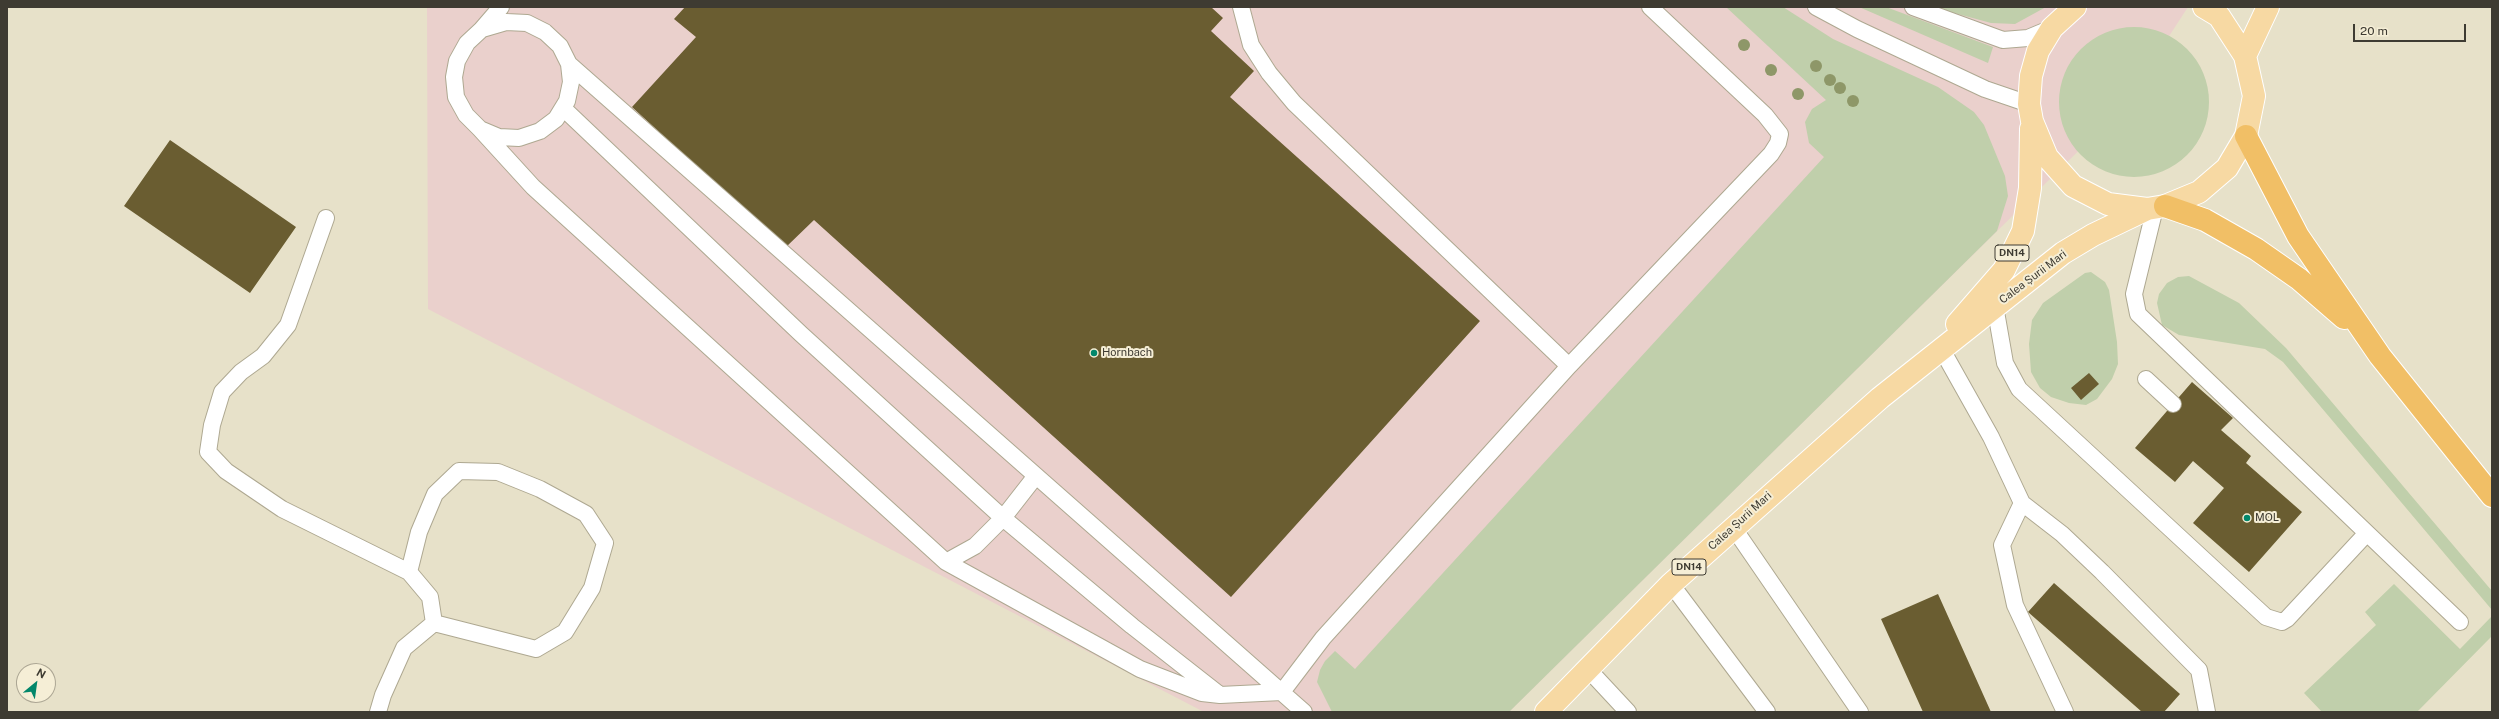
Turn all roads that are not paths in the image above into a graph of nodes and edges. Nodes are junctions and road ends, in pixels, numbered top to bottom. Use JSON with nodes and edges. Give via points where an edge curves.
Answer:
{"nodes":[{"id":1,"x":501,"y":7,"type":"edge"},
{"id":2,"x":1650,"y":7,"type":"edge"},
{"id":3,"x":1816,"y":7,"type":"edge"},
{"id":4,"x":1913,"y":7,"type":"edge"},
{"id":5,"x":2075,"y":7,"type":"edge"},
{"id":6,"x":2204,"y":7,"type":"edge"},
{"id":7,"x":2268,"y":7,"type":"edge"},
{"id":8,"x":1246,"y":10,"type":"edge"},
{"id":9,"x":2052,"y":28,"type":"junction"},
{"id":10,"x":482,"y":29,"type":"junction"},
{"id":11,"x":2245,"y":56,"type":"junction"},
{"id":12,"x":569,"y":64,"type":"junction"},
{"id":13,"x":563,"y":108,"type":"junction"},
{"id":14,"x":2030,"y":112,"type":"junction"},
{"id":15,"x":480,"y":129,"type":"junction"},
{"id":16,"x":2246,"y":136,"type":"junction"},
{"id":17,"x":2156,"y":208,"type":"junction"},
{"id":18,"x":326,"y":218,"type":"dead end"},
{"id":19,"x":1995,"y":306,"type":"junction"},
{"id":20,"x":1935,"y":353,"type":"junction"},
{"id":21,"x":2380,"y":356,"type":"junction"},
{"id":22,"x":1569,"y":366,"type":"junction"},
{"id":23,"x":2146,"y":379,"type":"dead end"},
{"id":24,"x":2173,"y":404,"type":"dead end"},
{"id":25,"x":1035,"y":477,"type":"junction"},
{"id":26,"x":2492,"y":496,"type":"edge"},
{"id":27,"x":2022,"y":503,"type":"junction"},
{"id":28,"x":1003,"y":518,"type":"junction"},
{"id":29,"x":1733,"y":527,"type":"junction"},
{"id":30,"x":2367,"y":533,"type":"junction"},
{"id":31,"x":946,"y":562,"type":"junction"},
{"id":32,"x":409,"y":572,"type":"junction"},
{"id":33,"x":1671,"y":584,"type":"junction"},
{"id":34,"x":2460,"y":622,"type":"dead end"},
{"id":35,"x":434,"y":623,"type":"junction"},
{"id":36,"x":1587,"y":668,"type":"junction"},
{"id":37,"x":1282,"y":692,"type":"junction"},
{"id":38,"x":1220,"y":695,"type":"junction"},
{"id":39,"x":378,"y":712,"type":"edge"},
{"id":40,"x":1304,"y":712,"type":"edge"},
{"id":41,"x":1546,"y":712,"type":"edge"},
{"id":42,"x":1628,"y":712,"type":"edge"},
{"id":43,"x":1767,"y":712,"type":"edge"},
{"id":44,"x":1860,"y":712,"type":"edge"},
{"id":45,"x":2065,"y":712,"type":"edge"},
{"id":46,"x":2207,"y":712,"type":"edge"}],
"edges":[{"from":1,"to":10,"type":"lane"},
{"from":2,"to":22,"type":"lane","via":[[1765,115],[1780,134],[1778,143]]},
{"from":3,"to":14,"type":"lane"},
{"from":4,"to":9,"type":"lane","via":[[2003,40],[2028,38]]},
{"from":5,"to":9,"type":"main road","name":"Calea Șurii Mari"},
{"from":6,"to":11,"type":"main road","via":[[2219,16]]},
{"from":7,"to":11,"type":"main road"},
{"from":8,"to":22,"type":"lane","via":[[1251,45],[1269,73],[1294,103]]},
{"from":9,"to":14,"type":"main road","name":"Calea Șurii Mari","via":[[2038,51],[2030,76]]},
{"from":10,"to":12,"type":"lane","via":[[506,22],[527,23],[545,32],[560,46]]},
{"from":10,"to":15,"type":"lane","via":[[467,43],[457,60],[454,77],[456,97],[466,115]]},
{"from":11,"to":16,"type":"main road","name":"Calea Șurii Mari","via":[[2254,96]]},
{"from":12,"to":13,"type":"lane","via":[[571,82]]},
{"from":12,"to":25,"type":"lane"},
{"from":13,"to":15,"type":"lane","via":[[556,119],[540,131],[519,138],[499,137]]},
{"from":13,"to":28,"type":"lane","via":[[796,329]]},
{"from":14,"to":17,"type":"main road","via":[[2047,157],[2073,186],[2108,204]]},
{"from":14,"to":20,"type":"main road","name":"Calea Șurii Mari","number":"DN14","via":[[2030,188],[2023,230],[2004,270]]},
{"from":15,"to":31,"type":"lane","via":[[533,187]]},
{"from":16,"to":17,"type":"main road","name":"Calea Șurii Mari","via":[[2227,168],[2200,192]]},
{"from":16,"to":21,"type":"highway","via":[[2298,236]]},
{"from":17,"to":19,"type":"main road","name":"Calea Șurii Mari","number":"DN14","via":[[2094,235],[2063,254]]},
{"from":17,"to":21,"type":"highway","via":[[2205,220],[2256,249],[2299,278],[2341,314]]},
{"from":17,"to":30,"type":"lane","via":[[2134,294],[2138,314]]},
{"from":18,"to":32,"type":"lane","via":[[288,325],[263,356],[241,372],[222,392],[212,425],[208,452],[226,471],[282,509]]},
{"from":19,"to":20,"type":"main road","name":"Calea Șurii Mari","number":"DN14"},
{"from":19,"to":30,"type":"lane","via":[[2005,363],[2019,389],[2266,617],[2282,622],[2288,619]]},
{"from":20,"to":27,"type":"lane","via":[[1991,437]]},
{"from":20,"to":29,"type":"main road","name":"Calea Șurii Mari","number":"DN14","via":[[1840,431]]},
{"from":21,"to":26,"type":"highway"},
{"from":22,"to":37,"type":"lane","via":[[1323,638]]},
{"from":23,"to":24,"type":"lane"},
{"from":25,"to":28,"type":"lane"},
{"from":25,"to":37,"type":"lane"},
{"from":27,"to":45,"type":"lane","via":[[2002,545],[2015,605]]},
{"from":27,"to":46,"type":"lane","via":[[2062,534],[2199,670]]},
{"from":28,"to":31,"type":"lane","via":[[975,546]]},
{"from":28,"to":38,"type":"lane","via":[[1132,626]]},
{"from":29,"to":33,"type":"main road","name":"Calea Șurii Mari","number":"DN14"},
{"from":29,"to":44,"type":"lane"},
{"from":30,"to":34,"type":"lane"},
{"from":31,"to":38,"type":"lane","via":[[1140,669],[1202,693]]},
{"from":32,"to":35,"type":"lane","via":[[430,597]]},
{"from":32,"to":35,"type":"lane","via":[[419,532],[434,494],[459,471],[498,472],[540,489],[586,514],[604,543],[592,588],[565,632],[536,649]]},
{"from":33,"to":36,"type":"main road","name":"Calea Șurii Mari","number":"DN14"},
{"from":33,"to":43,"type":"lane"},
{"from":35,"to":39,"type":"lane","via":[[404,648]]},
{"from":36,"to":41,"type":"main road","name":"Calea Șurii Mari","number":"DN14"},
{"from":36,"to":42,"type":"lane"},
{"from":37,"to":38,"type":"lane"},
{"from":37,"to":40,"type":"lane"}]}
